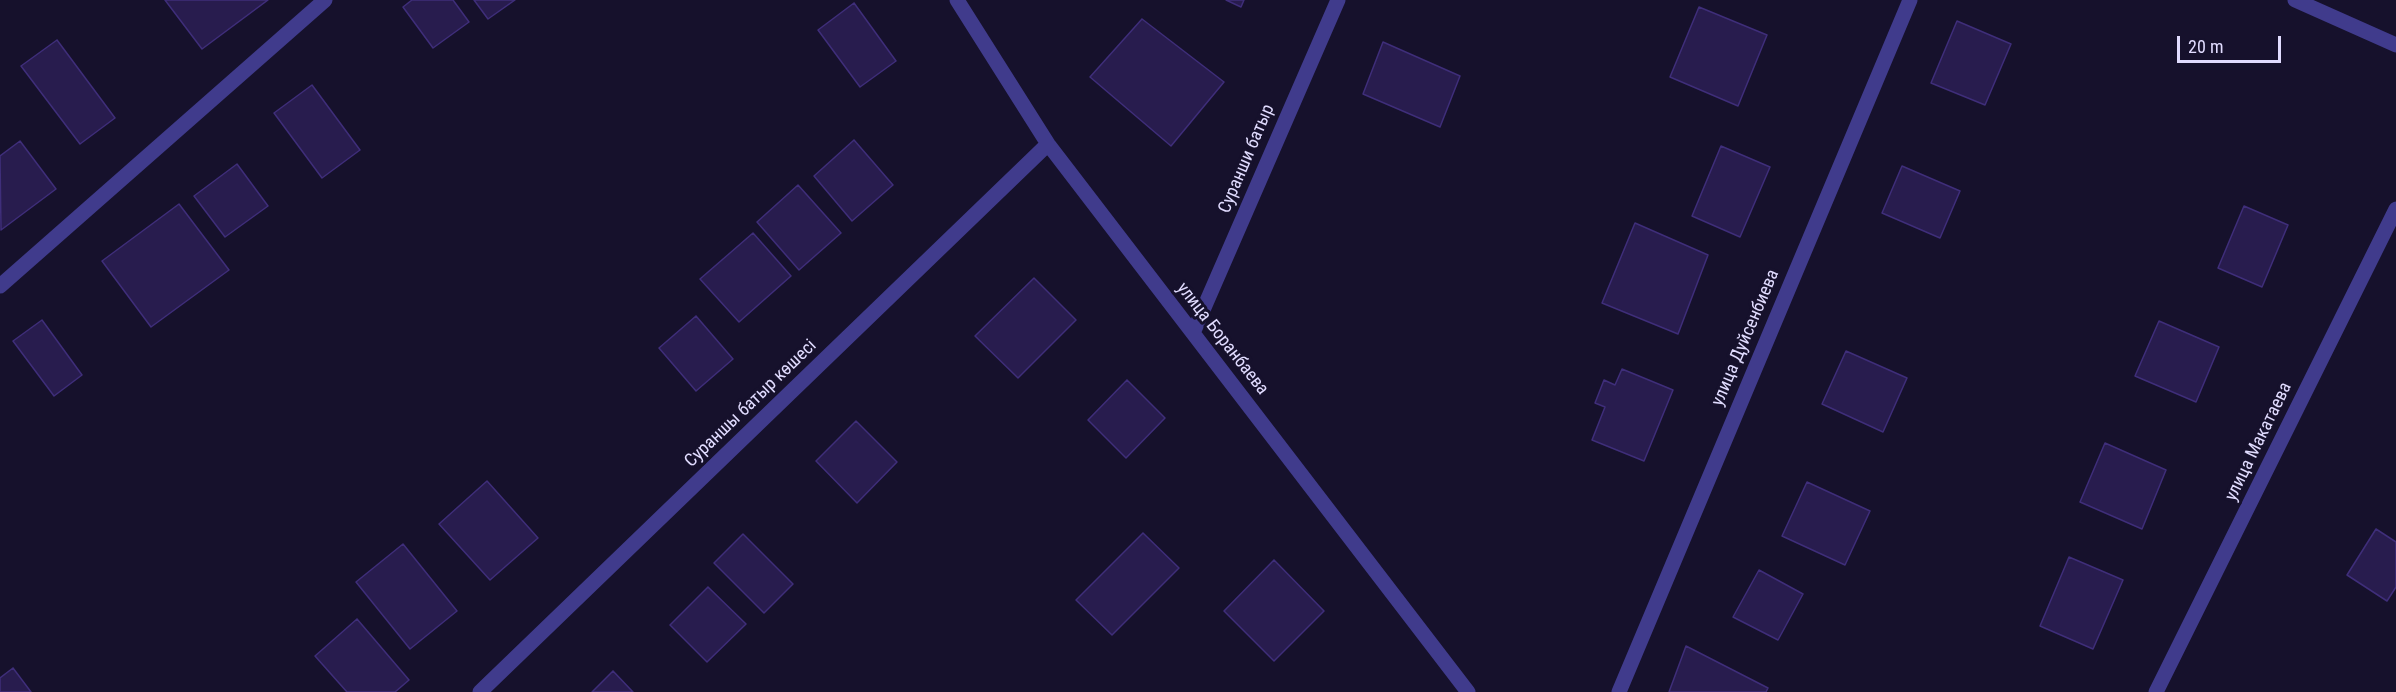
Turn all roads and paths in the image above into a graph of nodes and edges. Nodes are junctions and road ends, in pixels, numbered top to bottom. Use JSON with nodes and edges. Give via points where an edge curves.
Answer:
{"nodes":[{"id":1,"x":325,"y":0,"type":"edge"},
{"id":2,"x":957,"y":0,"type":"edge"},
{"id":3,"x":1338,"y":0,"type":"edge"},
{"id":4,"x":1910,"y":0,"type":"edge"},
{"id":5,"x":2295,"y":0,"type":"edge"},
{"id":6,"x":2396,"y":45,"type":"edge"},
{"id":7,"x":1048,"y":144,"type":"junction"},
{"id":8,"x":2396,"y":209,"type":"edge"},
{"id":9,"x":0,"y":286,"type":"edge"},
{"id":10,"x":1193,"y":333,"type":"junction"},
{"id":11,"x":1465,"y":691,"type":"edge"},
{"id":12,"x":480,"y":692,"type":"edge"},
{"id":13,"x":1619,"y":692,"type":"edge"},
{"id":14,"x":2156,"y":692,"type":"edge"}],
"edges":[{"from":1,"to":9,"type":"street"},
{"from":2,"to":7,"type":"street","name":"улица Боранбаева"},
{"from":3,"to":10,"type":"street","name":"Суранши батыр"},
{"from":4,"to":13,"type":"street","name":"улица Дуйсенбиева"},
{"from":5,"to":6,"type":"street"},
{"from":7,"to":10,"type":"street","name":"улица Боранбаева"},
{"from":7,"to":12,"type":"street","name":"Сураншы батыр көшесі"},
{"from":8,"to":14,"type":"street","name":"улица Макатаева"},
{"from":10,"to":11,"type":"street","name":"улица Боранбаева"}]}
